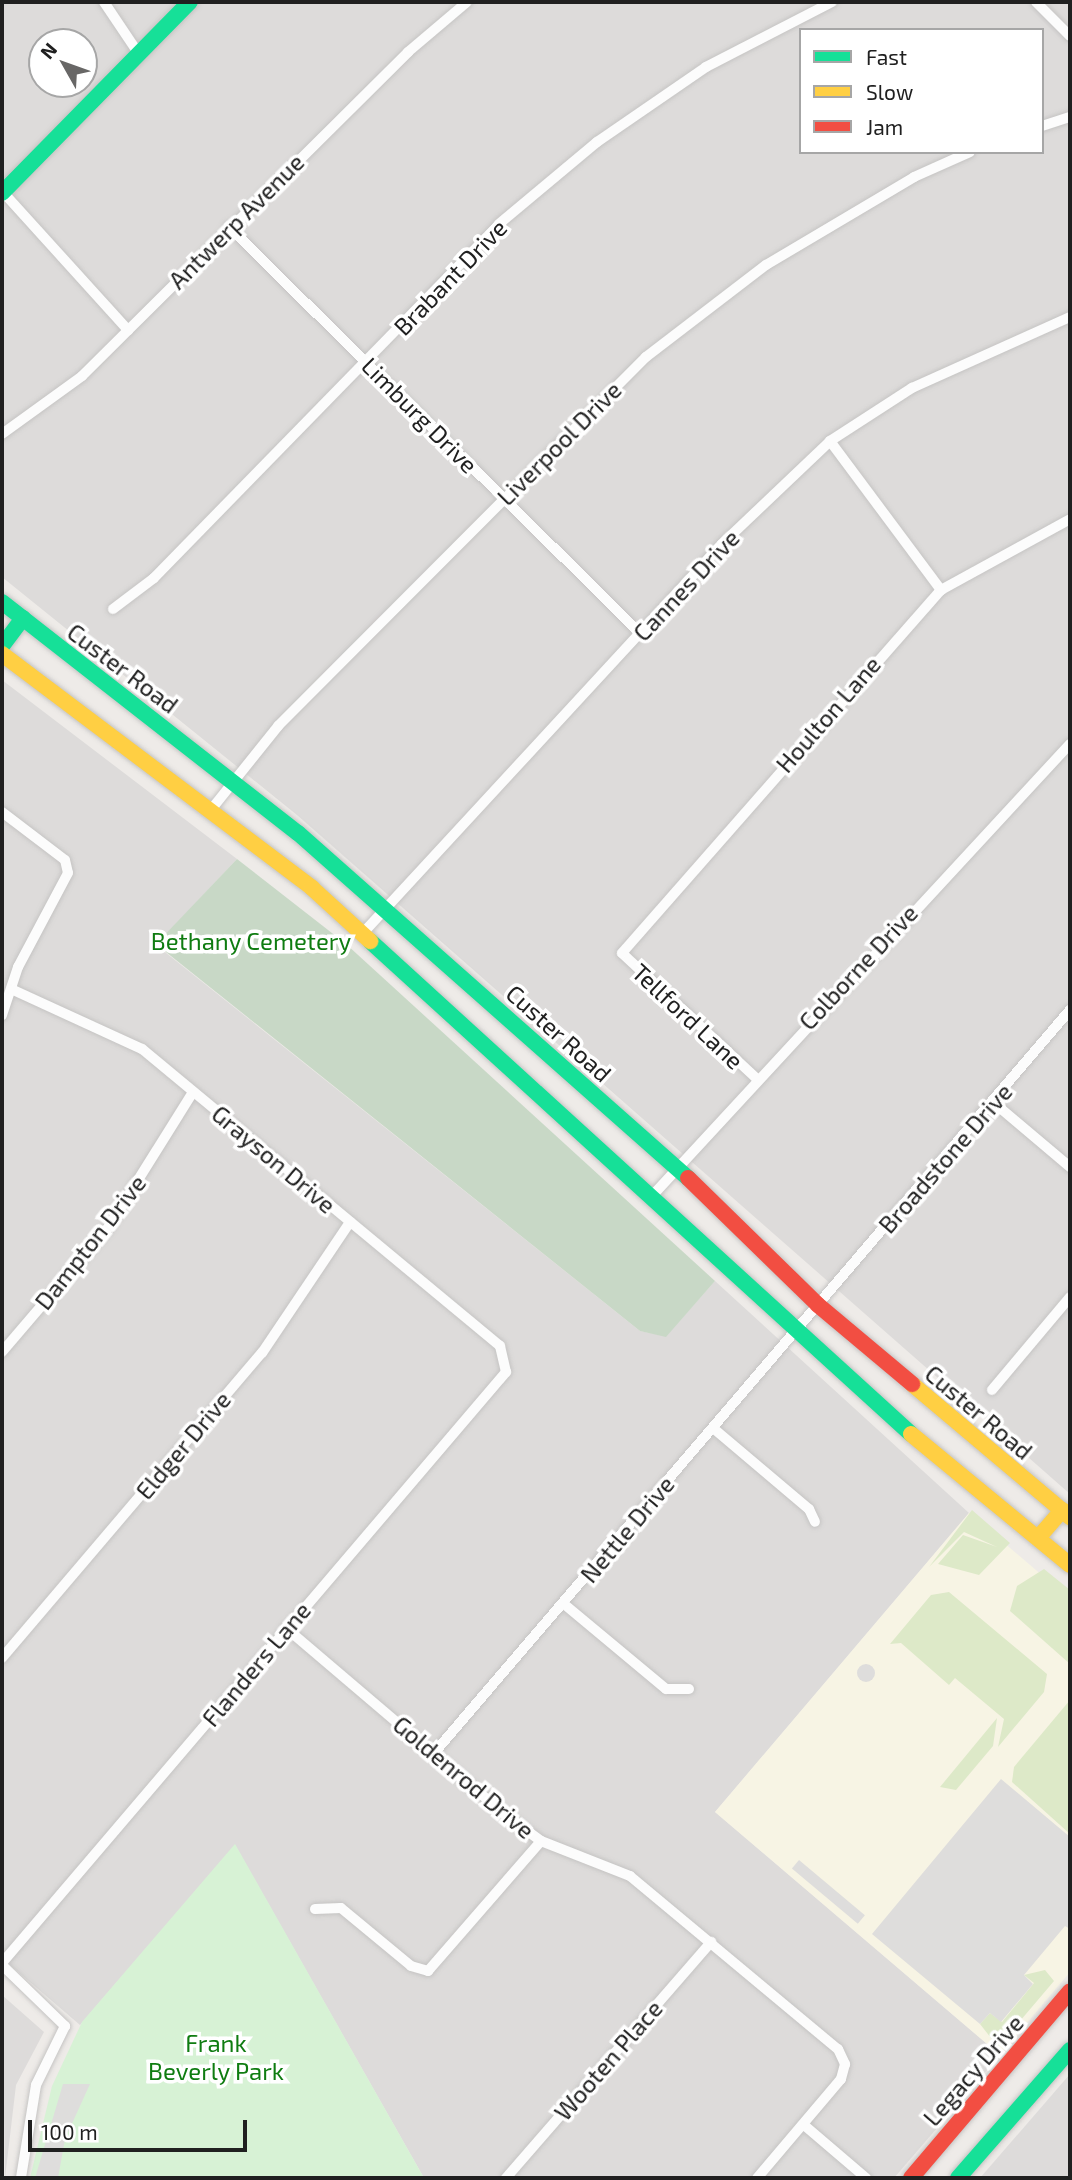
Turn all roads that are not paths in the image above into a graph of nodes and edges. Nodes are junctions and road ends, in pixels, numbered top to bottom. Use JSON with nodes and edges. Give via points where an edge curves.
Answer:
{"nodes":[{"id":1,"x":104,"y":2,"type":"edge"},
{"id":2,"x":190,"y":2,"type":"edge"},
{"id":3,"x":467,"y":2,"type":"edge"},
{"id":4,"x":832,"y":2,"type":"edge"},
{"id":5,"x":1036,"y":2,"type":"edge"},
{"id":6,"x":1070,"y":36,"type":"edge"},
{"id":7,"x":139,"y":54,"type":"junction"},
{"id":8,"x":1070,"y":117,"type":"edge"},
{"id":9,"x":1044,"y":125,"type":"edge"},
{"id":10,"x":966,"y":154,"type":"edge"},
{"id":11,"x":2,"y":192,"type":"edge"},
{"id":12,"x":229,"y":227,"type":"junction"},
{"id":13,"x":1070,"y":317,"type":"edge"},
{"id":14,"x":128,"y":330,"type":"junction"},
{"id":15,"x":368,"y":363,"type":"junction"},
{"id":16,"x":2,"y":434,"type":"edge"},
{"id":17,"x":830,"y":441,"type":"junction"},
{"id":18,"x":502,"y":498,"type":"junction"},
{"id":19,"x":1070,"y":519,"type":"edge"},
{"id":20,"x":941,"y":590,"type":"junction"},
{"id":21,"x":2,"y":602,"type":"edge"},
{"id":22,"x":113,"y":609,"type":"dead end"},
{"id":23,"x":23,"y":618,"type":"junction"},
{"id":24,"x":641,"y":634,"type":"junction"},
{"id":25,"x":2,"y":646,"type":"edge"},
{"id":26,"x":2,"y":654,"type":"edge"},
{"id":27,"x":1070,"y":744,"type":"edge"},
{"id":28,"x":232,"y":778,"type":"junction"},
{"id":29,"x":210,"y":811,"type":"junction"},
{"id":30,"x":2,"y":812,"type":"edge"},
{"id":31,"x":384,"y":908,"type":"junction"},
{"id":32,"x":363,"y":933,"type":"junction"},
{"id":33,"x":622,"y":953,"type":"joint"},
{"id":34,"x":13,"y":990,"type":"junction"},
{"id":35,"x":1070,"y":1010,"type":"edge"},
{"id":36,"x":2,"y":1015,"type":"edge"},
{"id":37,"x":755,"y":1078,"type":"junction"},
{"id":38,"x":192,"y":1091,"type":"junction"},
{"id":39,"x":993,"y":1102,"type":"junction"},
{"id":40,"x":1070,"y":1167,"type":"edge"},
{"id":41,"x":677,"y":1168,"type":"junction"},
{"id":42,"x":652,"y":1196,"type":"junction"},
{"id":43,"x":350,"y":1222,"type":"junction"},
{"id":44,"x":1070,"y":1297,"type":"edge"},
{"id":45,"x":818,"y":1305,"type":"junction"},
{"id":46,"x":798,"y":1328,"type":"junction"},
{"id":47,"x":2,"y":1352,"type":"edge"},
{"id":48,"x":506,"y":1364,"type":"joint"},
{"id":49,"x":992,"y":1390,"type":"dead end"},
{"id":50,"x":713,"y":1428,"type":"junction"},
{"id":51,"x":1066,"y":1513,"type":"edge"},
{"id":52,"x":815,"y":1522,"type":"dead end"},
{"id":53,"x":1038,"y":1538,"type":"junction"},
{"id":54,"x":1070,"y":1565,"type":"edge"},
{"id":55,"x":564,"y":1604,"type":"junction"},
{"id":56,"x":286,"y":1628,"type":"junction"},
{"id":57,"x":2,"y":1658,"type":"edge"},
{"id":58,"x":690,"y":1689,"type":"dead end"},
{"id":59,"x":434,"y":1753,"type":"junction"},
{"id":60,"x":541,"y":1841,"type":"junction"},
{"id":61,"x":315,"y":1909,"type":"dead end"},
{"id":62,"x":711,"y":1941,"type":"junction"},
{"id":63,"x":2,"y":1964,"type":"edge"},
{"id":64,"x":1070,"y":1992,"type":"edge"},
{"id":65,"x":1070,"y":2050,"type":"edge"},
{"id":66,"x":803,"y":2125,"type":"junction"},
{"id":67,"x":22,"y":2178,"type":"edge"},
{"id":68,"x":506,"y":2178,"type":"edge"},
{"id":69,"x":757,"y":2178,"type":"edge"},
{"id":70,"x":866,"y":2178,"type":"edge"},
{"id":71,"x":911,"y":2178,"type":"edge"},
{"id":72,"x":958,"y":2178,"type":"edge"}],
"edges":[{"from":1,"to":7,"type":"street"},
{"from":2,"to":7,"type":"main road"},
{"from":3,"to":12,"type":"street","name":"Antwerp Avenue"},
{"from":4,"to":15,"type":"street","name":"Brabant Drive","via":[[705,66],[597,142],[499,224]]},
{"from":5,"to":6,"type":"street"},
{"from":7,"to":11,"type":"main road"},
{"from":8,"to":9,"type":"street"},
{"from":10,"to":18,"type":"street","name":"Liverpool Drive","via":[[914,177],[766,265],[646,357]]},
{"from":11,"to":14,"type":"street"},
{"from":12,"to":14,"type":"street","name":"Antwerp Avenue"},
{"from":12,"to":15,"type":"street","name":"Limburg Drive"},
{"from":13,"to":17,"type":"street","name":"Cannes Drive","via":[[912,388]]},
{"from":14,"to":16,"type":"street","name":"Antwerp Avenue","via":[[82,376]]},
{"from":15,"to":18,"type":"street","name":"Limburg Drive"},
{"from":15,"to":22,"type":"street","name":"Brabant Drive","via":[[154,578]]},
{"from":17,"to":20,"type":"street"},
{"from":17,"to":24,"type":"street","name":"Cannes Drive","via":[[722,544]]},
{"from":18,"to":24,"type":"street","name":"Limburg Drive"},
{"from":18,"to":28,"type":"street","name":"Liverpool Drive"},
{"from":19,"to":20,"type":"street","name":"Houlton Lane"},
{"from":20,"to":33,"type":"street","name":"Houlton Lane"},
{"from":21,"to":23,"type":"main road","name":"Custer Road"},
{"from":23,"to":25,"type":"main road"},
{"from":23,"to":28,"type":"main road","name":"Custer Road"},
{"from":24,"to":31,"type":"street","name":"Cannes Drive"},
{"from":26,"to":29,"type":"main road"},
{"from":27,"to":37,"type":"street","name":"Colborne Drive"},
{"from":28,"to":29,"type":"street","name":"Liverpool Drive"},
{"from":28,"to":31,"type":"main road","name":"Custer Road"},
{"from":29,"to":32,"type":"main road"},
{"from":30,"to":34,"type":"street","via":[[65,860],[68,873],[18,967]]},
{"from":31,"to":32,"type":"street","name":"Cannes Drive"},
{"from":31,"to":41,"type":"main road","name":"Custer Road"},
{"from":32,"to":42,"type":"main road"},
{"from":33,"to":37,"type":"street","name":"Tellford Lane"},
{"from":34,"to":36,"type":"street"},
{"from":34,"to":38,"type":"street","name":"Grayson Drive","via":[[142,1049]]},
{"from":35,"to":39,"type":"street","name":"Broadstone Drive"},
{"from":37,"to":41,"type":"street","name":"Colborne Drive"},
{"from":38,"to":43,"type":"street","name":"Grayson Drive"},
{"from":38,"to":47,"type":"street","name":"Dampton Drive","via":[[108,1228]]},
{"from":39,"to":40,"type":"street"},
{"from":39,"to":45,"type":"street","name":"Broadstone Drive"},
{"from":41,"to":42,"type":"street","name":"Colborne Drive"},
{"from":41,"to":45,"type":"main road","name":"Custer Road"},
{"from":42,"to":46,"type":"main road"},
{"from":43,"to":48,"type":"street","name":"Grayson Drive","via":[[500,1346]]},
{"from":43,"to":57,"type":"street","name":"Eldger Drive","via":[[262,1353]]},
{"from":44,"to":49,"type":"street"},
{"from":45,"to":46,"type":"street","name":"Nettle Drive"},
{"from":45,"to":51,"type":"main road","name":"Custer Road"},
{"from":46,"to":50,"type":"street","name":"Nettle Drive"},
{"from":46,"to":53,"type":"main road","via":[[883,1410]]},
{"from":48,"to":56,"type":"street","name":"Flanders Lane"},
{"from":50,"to":52,"type":"street","via":[[809,1509]]},
{"from":50,"to":55,"type":"street","name":"Nettle Drive"},
{"from":51,"to":53,"type":"main road"},
{"from":53,"to":54,"type":"main road"},
{"from":55,"to":58,"type":"street","via":[[666,1689]]},
{"from":55,"to":59,"type":"street","name":"Nettle Drive"},
{"from":56,"to":59,"type":"street","name":"Goldenrod Drive"},
{"from":56,"to":63,"type":"street","name":"Flanders Lane"},
{"from":59,"to":60,"type":"street","name":"Goldenrod Drive"},
{"from":60,"to":61,"type":"street","via":[[428,1971],[411,1966],[341,1908]]},
{"from":60,"to":62,"type":"street","name":"Goldenrod Drive","via":[[630,1876]]},
{"from":62,"to":66,"type":"street","name":"Goldenrod Drive","via":[[826,2036],[845,2064],[841,2079]]},
{"from":62,"to":68,"type":"street","name":"Wooten Place"},
{"from":63,"to":67,"type":"street","via":[[65,2026],[36,2085]]},
{"from":64,"to":71,"type":"main road","name":"Legacy Drive"},
{"from":65,"to":72,"type":"main road"},
{"from":66,"to":69,"type":"street"},
{"from":66,"to":70,"type":"street"}]}
